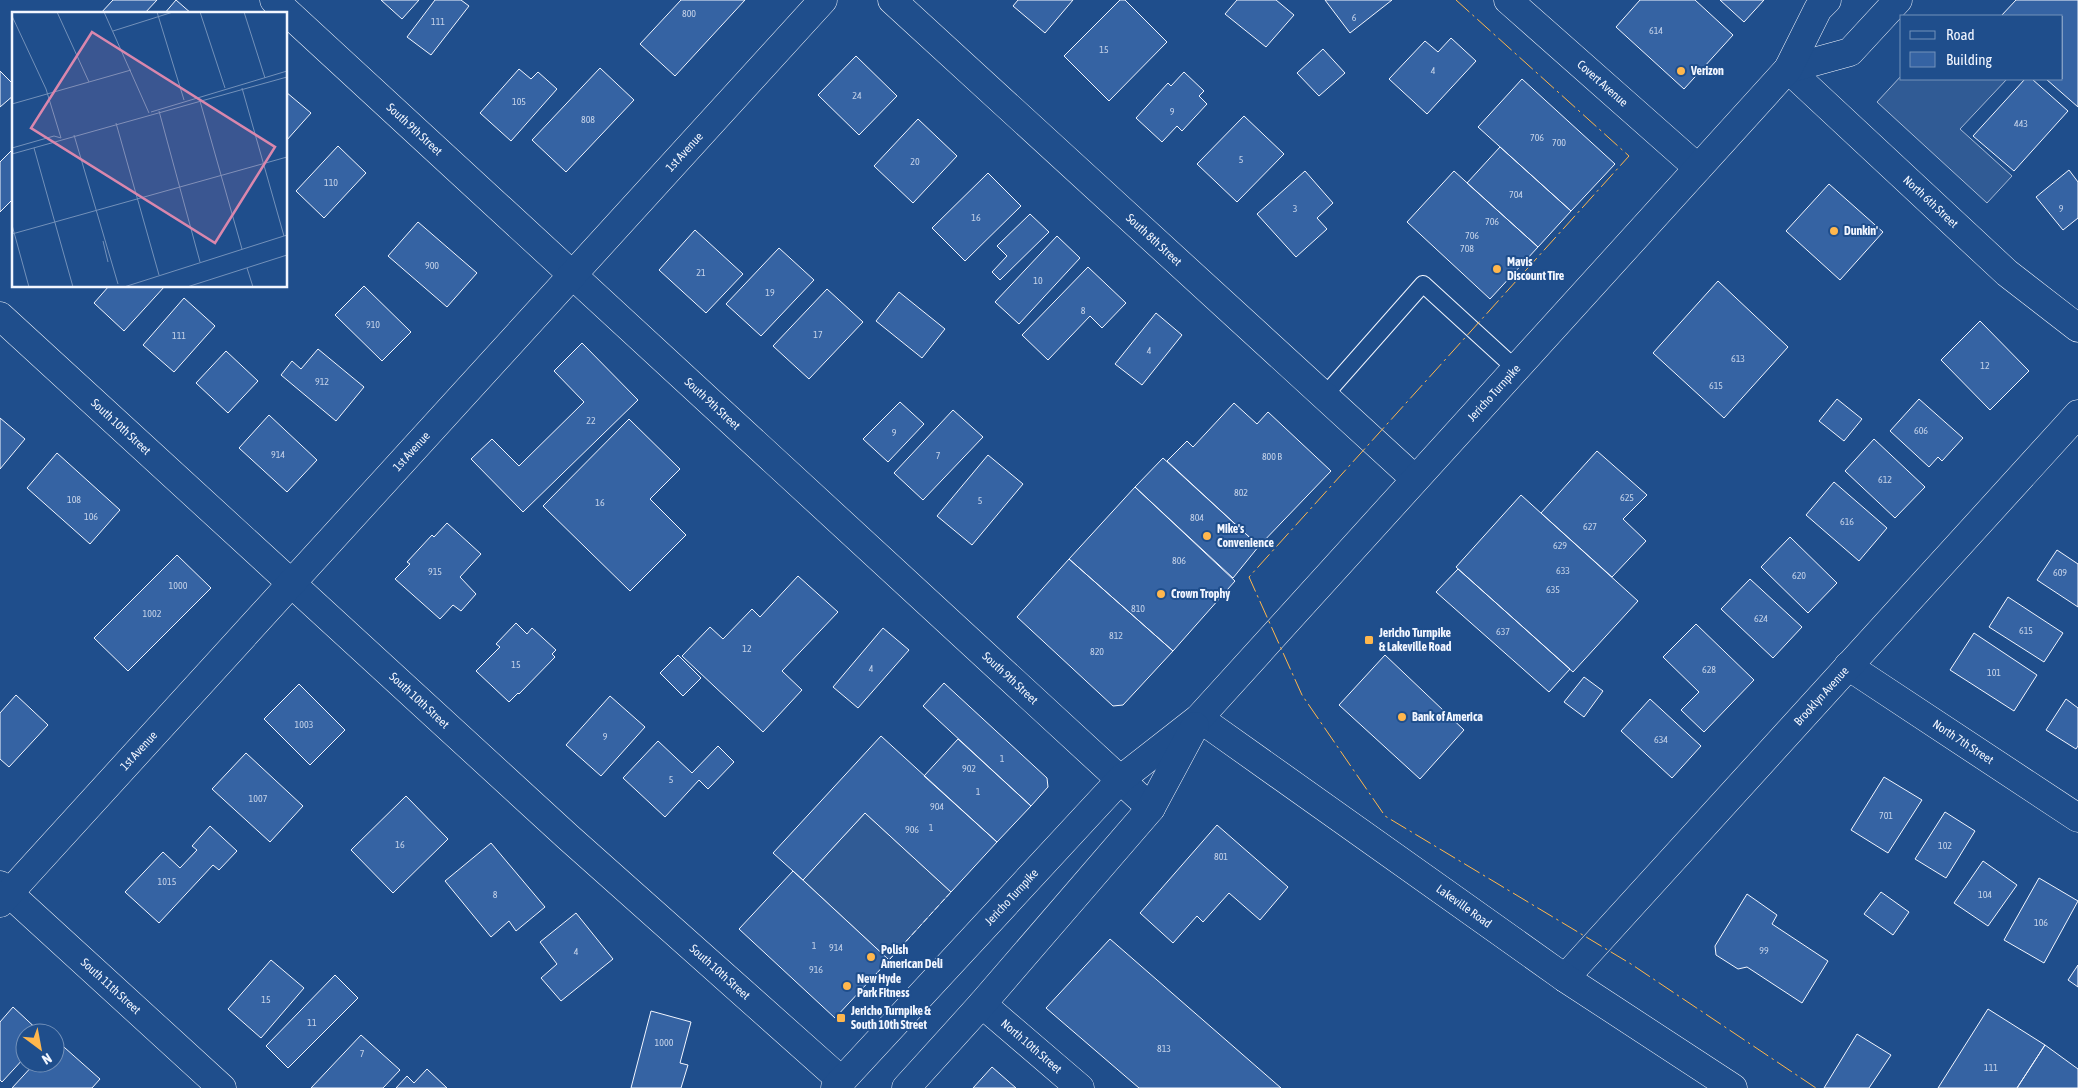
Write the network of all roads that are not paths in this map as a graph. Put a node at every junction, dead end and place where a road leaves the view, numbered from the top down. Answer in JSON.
{"nodes":[{"id":1,"x":274,"y":0,"type":"edge"},
{"id":2,"x":823,"y":0,"type":"edge"},
{"id":3,"x":892,"y":0,"type":"edge"},
{"id":4,"x":1508,"y":0,"type":"edge"},
{"id":5,"x":1827,"y":0,"type":"edge"},
{"id":6,"x":1898,"y":0,"type":"edge"},
{"id":7,"x":287,"y":12,"type":"edge"},
{"id":8,"x":288,"y":13,"type":"edge"},
{"id":9,"x":1788,"y":69,"type":"junction"},
{"id":10,"x":1698,"y":168,"type":"junction"},
{"id":11,"x":572,"y":275,"type":"junction"},
{"id":12,"x":0,"y":316,"type":"edge"},
{"id":13,"x":2078,"y":328,"type":"edge"},
{"id":14,"x":1516,"y":369,"type":"junction"},
{"id":15,"x":1324,"y":396,"type":"junction"},
{"id":16,"x":2078,"y":414,"type":"edge"},
{"id":17,"x":1415,"y":479,"type":"junction"},
{"id":18,"x":291,"y":584,"type":"junction"},
{"id":19,"x":1848,"y":666,"type":"junction"},
{"id":20,"x":1199,"y":718,"type":"junction"},
{"id":21,"x":1121,"y":779,"type":"junction"},
{"id":22,"x":1152,"y":808,"type":"junction"},
{"id":23,"x":2078,"y":818,"type":"edge"},
{"id":24,"x":3,"y":894,"type":"edge"},
{"id":25,"x":1565,"y":978,"type":"junction"},
{"id":26,"x":982,"y":1004,"type":"junction"},
{"id":27,"x":839,"y":1084,"type":"edge"},
{"id":28,"x":222,"y":1088,"type":"edge"},
{"id":29,"x":906,"y":1088,"type":"edge"},
{"id":30,"x":1080,"y":1088,"type":"edge"},
{"id":31,"x":1733,"y":1088,"type":"edge"}],
"edges":[{"from":1,"to":7,"type":"street","name":"South 9th Street"},
{"from":2,"to":11,"type":"street","name":"1st Avenue"},
{"from":3,"to":15,"type":"street","name":"South 8th Street"},
{"from":4,"to":10,"type":"street","name":"Covert Avenue"},
{"from":5,"to":9,"type":"street","name":"Jericho Turnpike"},
{"from":6,"to":9,"type":"street"},
{"from":8,"to":11,"type":"street","name":"South 9th Street"},
{"from":9,"to":10,"type":"street","name":"Jericho Turnpike"},
{"from":9,"to":13,"type":"street","name":"North 6th Street"},
{"from":10,"to":14,"type":"street","name":"Jericho Turnpike"},
{"from":11,"to":18,"type":"street","name":"1st Avenue"},
{"from":11,"to":21,"type":"street","name":"South 9th Street"},
{"from":12,"to":18,"type":"street","name":"South 10th Street"},
{"from":14,"to":15,"type":"lane"},
{"from":14,"to":17,"type":"street","name":"Jericho Turnpike"},
{"from":15,"to":17,"type":"street","name":"South 8th Street"},
{"from":16,"to":19,"type":"street","name":"Brooklyn Avenue"},
{"from":17,"to":20,"type":"street","name":"Jericho Turnpike"},
{"from":18,"to":24,"type":"street","name":"1st Avenue"},
{"from":18,"to":27,"type":"street","name":"South 10th Street"},
{"from":19,"to":23,"type":"street","name":"North 7th Street"},
{"from":19,"to":25,"type":"street","name":"Brooklyn Avenue"},
{"from":20,"to":21,"type":"street","name":"Jericho Turnpike"},
{"from":20,"to":22,"type":"street","name":"Jericho Turnpike"},
{"from":20,"to":25,"type":"street","name":"Lakeville Road"},
{"from":21,"to":22,"type":"street","name":"South 9th Street"},
{"from":21,"to":27,"type":"street","name":"Jericho Turnpike"},
{"from":22,"to":26,"type":"street","name":"Jericho Turnpike"},
{"from":24,"to":28,"type":"street","name":"South 11th Street"},
{"from":25,"to":31,"type":"street","name":"Lakeville Road"},
{"from":26,"to":29,"type":"street","name":"Jericho Turnpike"},
{"from":26,"to":30,"type":"street","name":"North 10th Street"}]}
